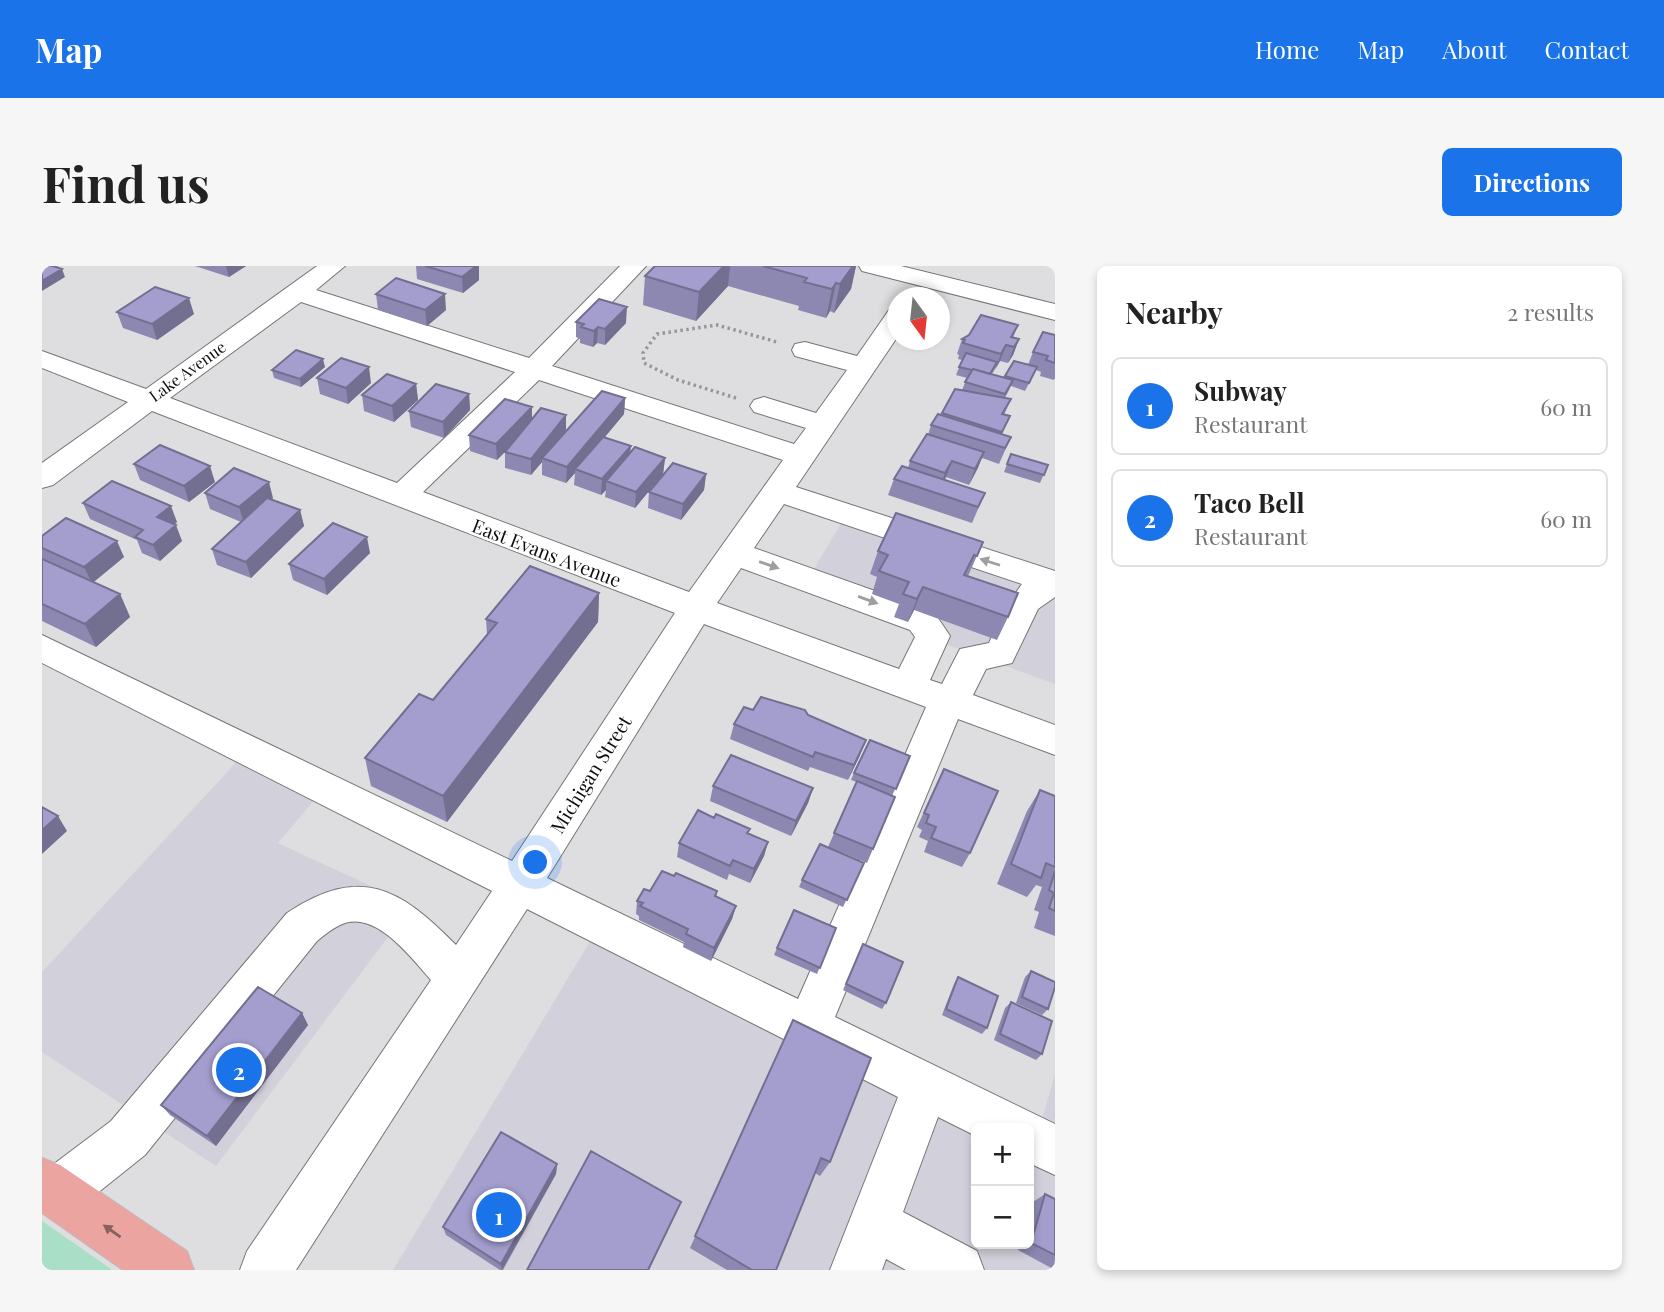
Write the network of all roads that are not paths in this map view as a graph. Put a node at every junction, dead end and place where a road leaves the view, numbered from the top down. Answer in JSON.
{"nodes":[{"id":1,"x":333,"y":266,"type":"edge"},
{"id":2,"x":634,"y":266,"type":"edge"},
{"id":3,"x":871,"y":266,"type":"edge"},
{"id":4,"x":922,"y":281,"type":"edge"},
{"id":5,"x":297,"y":292,"type":"junction"},
{"id":6,"x":1055,"y":312,"type":"edge"},
{"id":7,"x":887,"y":332,"type":"edge"},
{"id":8,"x":805,"y":350,"type":"road end"},
{"id":9,"x":42,"y":359,"type":"edge"},
{"id":10,"x":863,"y":366,"type":"junction"},
{"id":11,"x":533,"y":370,"type":"junction"},
{"id":12,"x":146,"y":401,"type":"junction"},
{"id":13,"x":764,"y":406,"type":"road end"},
{"id":14,"x":823,"y":424,"type":"junction"},
{"id":15,"x":801,"y":456,"type":"junction"},
{"id":16,"x":42,"y":478,"type":"edge"},
{"id":17,"x":777,"y":491,"type":"junction"},
{"id":18,"x":400,"y":497,"type":"junction"},
{"id":19,"x":733,"y":553,"type":"junction"},
{"id":20,"x":1055,"y":584,"type":"edge"},
{"id":21,"x":695,"y":608,"type":"junction"},
{"id":22,"x":42,"y":648,"type":"edge"},
{"id":23,"x":909,"y":685,"type":"junction"},
{"id":24,"x":950,"y":701,"type":"junction"},
{"id":25,"x":1054,"y":735,"type":"edge"},
{"id":26,"x":519,"y":886,"type":"junction"},
{"id":27,"x":458,"y":978,"type":"junction"},
{"id":28,"x":808,"y":1028,"type":"junction"},
{"id":29,"x":926,"y":1087,"type":"junction"},
{"id":30,"x":1001,"y":1123,"type":"edge"},
{"id":31,"x":1034,"y":1140,"type":"edge"},
{"id":32,"x":1055,"y":1150,"type":"edge"},
{"id":33,"x":49,"y":1188,"type":"edge"},
{"id":34,"x":872,"y":1223,"type":"junction"},
{"id":35,"x":168,"y":1270,"type":"edge"},
{"id":36,"x":266,"y":1270,"type":"edge"},
{"id":37,"x":856,"y":1270,"type":"edge"},
{"id":38,"x":958,"y":1270,"type":"edge"}],
"edges":[{"from":1,"to":5,"type":"street","name":"Lake Avenue"},
{"from":2,"to":11,"type":"street"},
{"from":3,"to":4,"type":"street"},
{"from":4,"to":6,"type":"street"},
{"from":5,"to":11,"type":"street"},
{"from":5,"to":12,"type":"street","name":"Lake Avenue"},
{"from":7,"to":10,"type":"street","name":"Michigan Street"},
{"from":8,"to":10,"type":"street"},
{"from":9,"to":12,"type":"street","name":"East Evans Avenue"},
{"from":10,"to":14,"type":"street","name":"Michigan Street"},
{"from":11,"to":15,"type":"street"},
{"from":11,"to":18,"type":"street"},
{"from":12,"to":16,"type":"street","name":"Lake Avenue"},
{"from":12,"to":18,"type":"street","name":"East Evans Avenue"},
{"from":13,"to":14,"type":"street"},
{"from":14,"to":15,"type":"street","name":"Michigan Street"},
{"from":15,"to":17,"type":"street","name":"Michigan Street"},
{"from":17,"to":19,"type":"street","name":"Michigan Street"},
{"from":20,"to":17,"type":"street","one_way":true},
{"from":18,"to":21,"type":"street","name":"East Evans Avenue"},
{"from":19,"to":21,"type":"street","name":"Michigan Street"},
{"from":19,"to":23,"type":"street","one_way":true},
{"from":20,"to":24,"type":"street"},
{"from":21,"to":23,"type":"street","name":"East Evans Avenue"},
{"from":21,"to":26,"type":"street","name":"Michigan Street"},
{"from":22,"to":26,"type":"street"},
{"from":23,"to":24,"type":"street","name":"East Evans Avenue"},
{"from":24,"to":25,"type":"street","name":"East Evans Avenue"},
{"from":24,"to":28,"type":"street"},
{"from":26,"to":27,"type":"street","name":"Michigan Street"},
{"from":26,"to":28,"type":"street"},
{"from":27,"to":33,"type":"street"},
{"from":27,"to":36,"type":"street","name":"Michigan Street"},
{"from":28,"to":29,"type":"street"},
{"from":29,"to":30,"type":"street"},
{"from":29,"to":34,"type":"street"},
{"from":31,"to":32,"type":"street"},
{"from":35,"to":33,"type":"main road","one_way":true},
{"from":34,"to":37,"type":"street"},
{"from":34,"to":38,"type":"street"}]}
